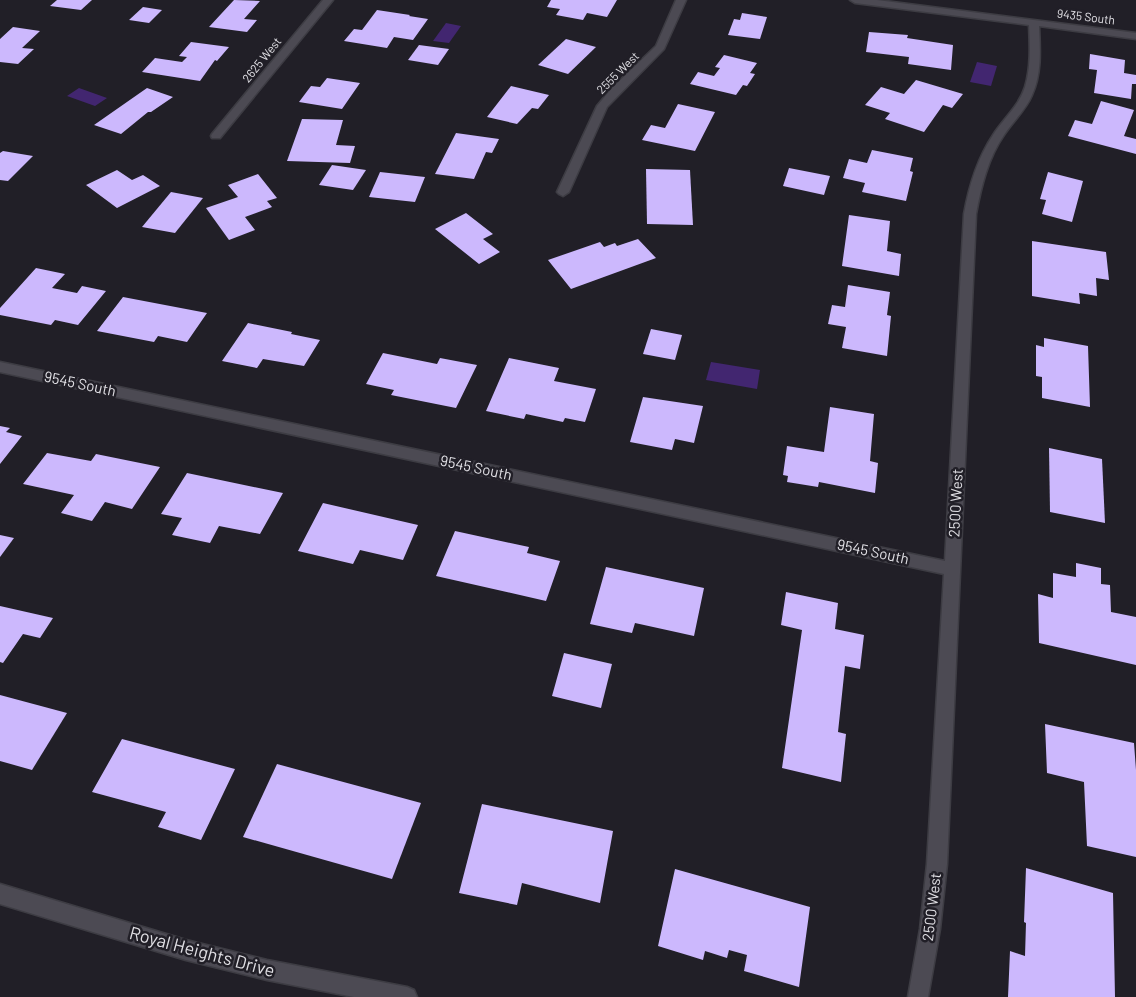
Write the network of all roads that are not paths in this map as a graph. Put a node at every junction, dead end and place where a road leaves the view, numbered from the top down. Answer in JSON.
{"nodes":[{"id":1,"x":328,"y":0,"type":"edge"},
{"id":2,"x":681,"y":0,"type":"edge"},
{"id":3,"x":855,"y":0,"type":"edge"},
{"id":4,"x":1034,"y":23,"type":"junction"},
{"id":5,"x":1136,"y":36,"type":"edge"},
{"id":6,"x":216,"y":136,"type":"dead end"},
{"id":7,"x":563,"y":192,"type":"dead end"},
{"id":8,"x":0,"y":367,"type":"edge"},
{"id":9,"x":953,"y":569,"type":"junction"},
{"id":10,"x":0,"y":894,"type":"edge"},
{"id":11,"x":407,"y":997,"type":"edge"},
{"id":12,"x":918,"y":997,"type":"edge"}],
"edges":[{"from":1,"to":6,"type":"street","name":"2625 West"},
{"from":2,"to":7,"type":"street","name":"2555 West"},
{"from":3,"to":4,"type":"street","name":"9435 South"},
{"from":4,"to":5,"type":"street","name":"9435 South"},
{"from":4,"to":9,"type":"street","name":"2500 West"},
{"from":8,"to":9,"type":"street","name":"9545 South"},
{"from":9,"to":12,"type":"street","name":"2500 West"},
{"from":10,"to":11,"type":"street","name":"Royal Heights Drive"}]}
